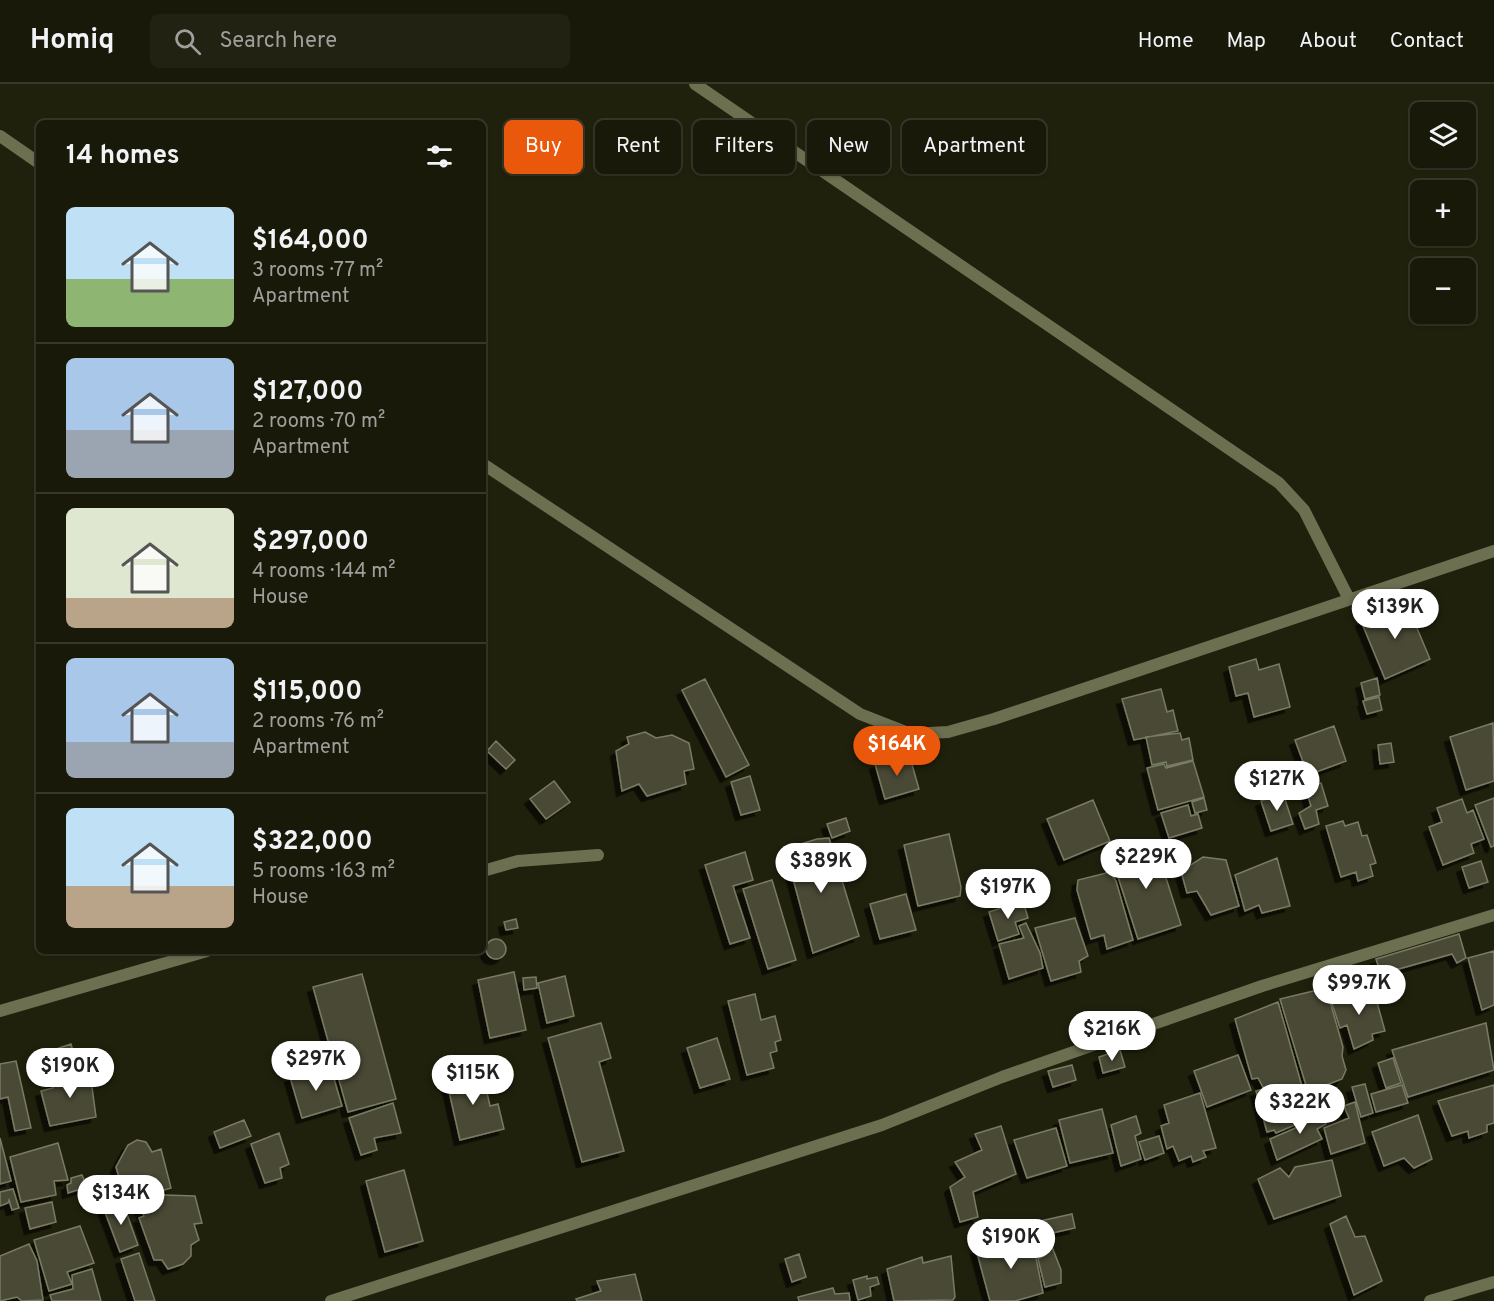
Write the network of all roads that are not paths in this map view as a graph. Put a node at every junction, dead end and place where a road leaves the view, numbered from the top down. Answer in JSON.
{"nodes":[{"id":1,"x":695,"y":84,"type":"edge"},
{"id":2,"x":0,"y":136,"type":"edge"},
{"id":3,"x":36,"y":161,"type":"edge"},
{"id":4,"x":486,"y":466,"type":"edge"},
{"id":5,"x":1494,"y":551,"type":"edge"},
{"id":6,"x":1349,"y":599,"type":"junction"},
{"id":7,"x":598,"y":855,"type":"dead end"},
{"id":8,"x":486,"y":871,"type":"edge"},
{"id":9,"x":1494,"y":915,"type":"edge"},
{"id":10,"x":197,"y":954,"type":"edge"},
{"id":11,"x":0,"y":1011,"type":"edge"},
{"id":12,"x":1494,"y":1282,"type":"edge"},
{"id":13,"x":332,"y":1301,"type":"edge"},
{"id":14,"x":1430,"y":1301,"type":"edge"}],
"edges":[{"from":1,"to":6,"type":"street"},
{"from":2,"to":3,"type":"street"},
{"from":4,"to":6,"type":"street"},
{"from":5,"to":6,"type":"street"},
{"from":7,"to":8,"type":"street"},
{"from":9,"to":13,"type":"street"},
{"from":10,"to":11,"type":"street"},
{"from":12,"to":14,"type":"street"}]}
